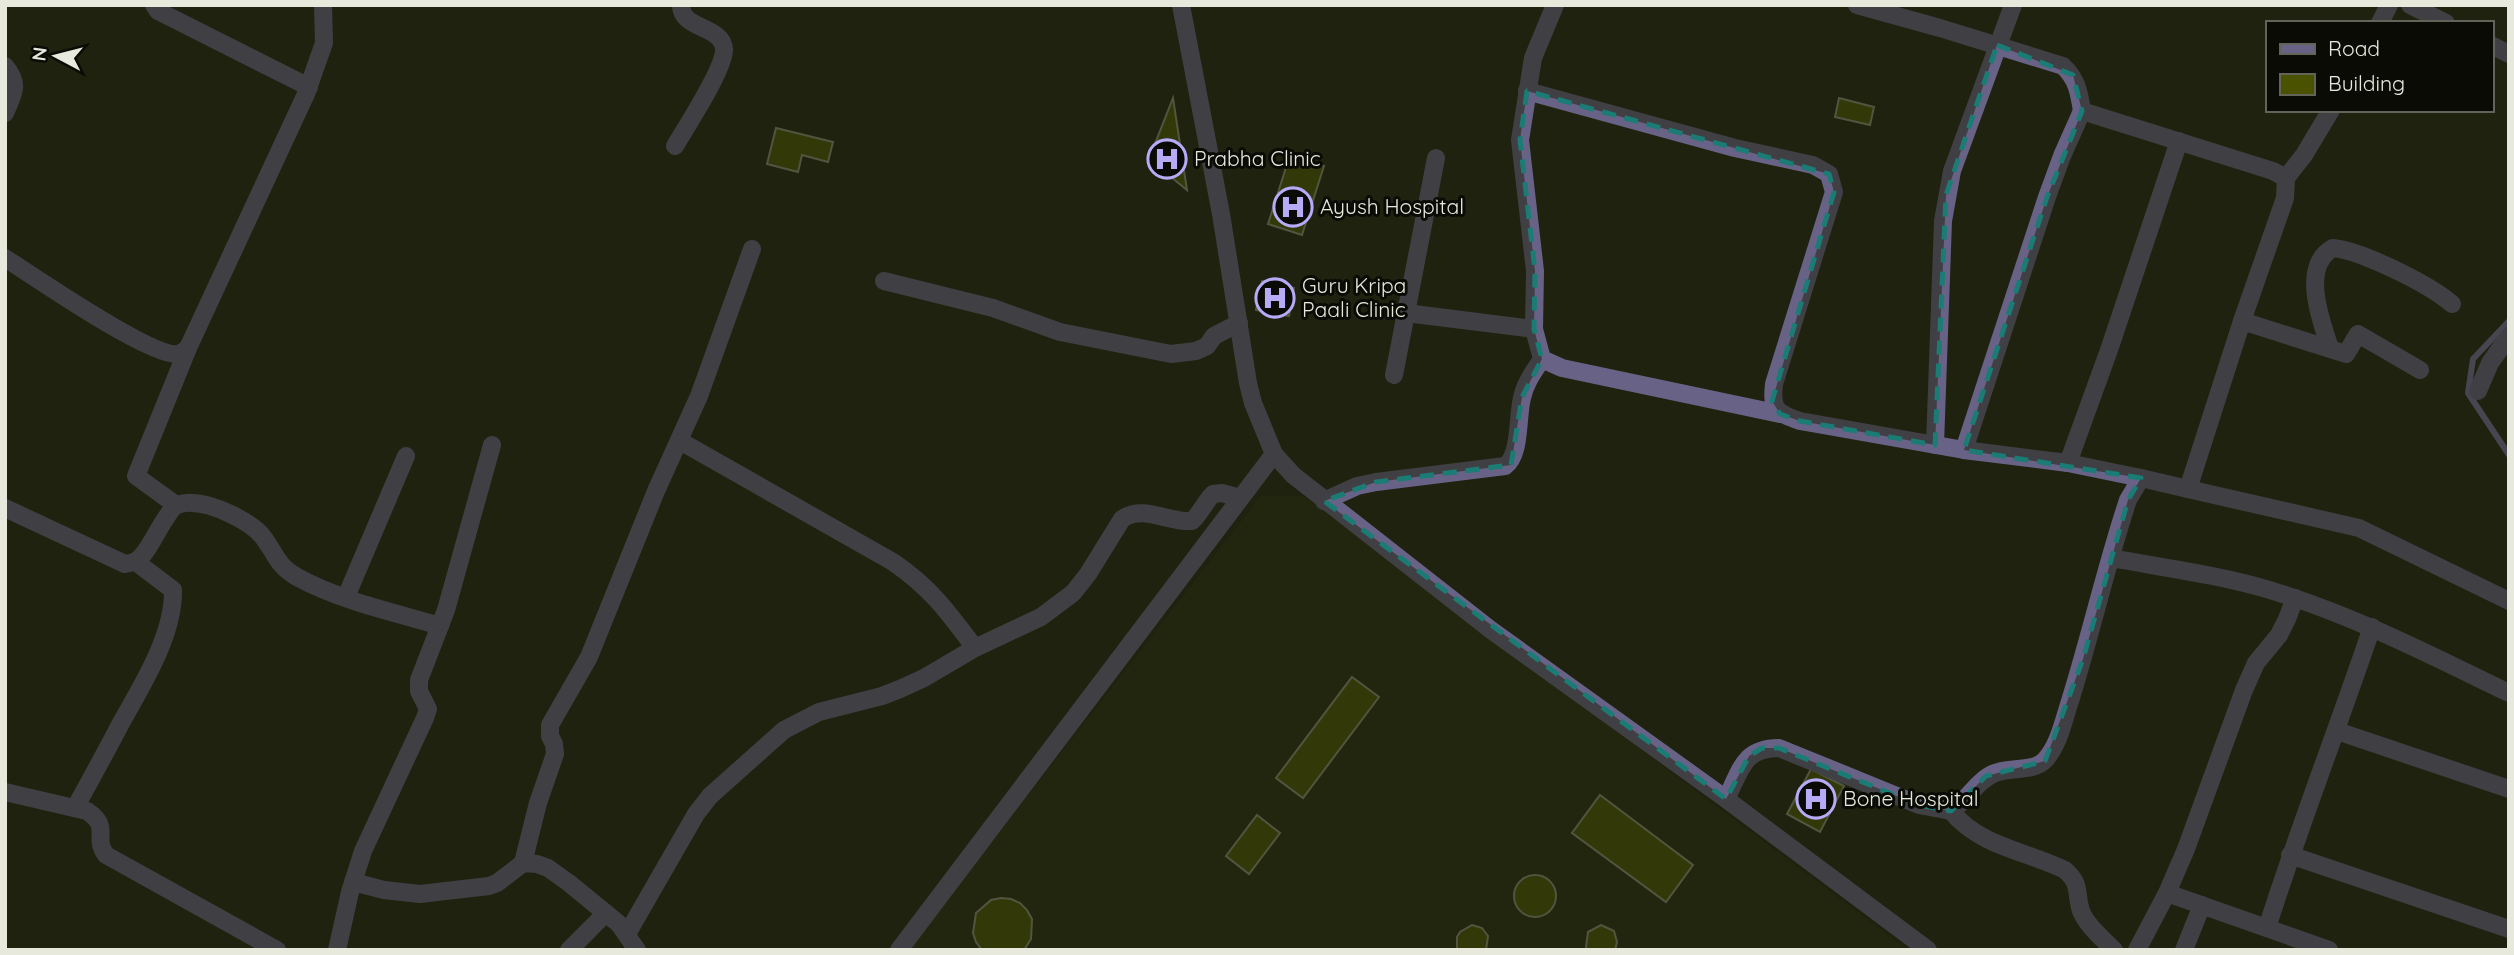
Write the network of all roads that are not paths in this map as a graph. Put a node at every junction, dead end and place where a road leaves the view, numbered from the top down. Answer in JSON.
{"nodes":[{"id":1,"x":154,"y":5,"type":"edge"},
{"id":2,"x":323,"y":5,"type":"edge"},
{"id":3,"x":681,"y":5,"type":"edge"},
{"id":4,"x":1181,"y":5,"type":"edge"},
{"id":5,"x":1555,"y":5,"type":"edge"},
{"id":6,"x":1857,"y":5,"type":"edge"},
{"id":7,"x":2012,"y":5,"type":"edge"},
{"id":8,"x":2389,"y":5,"type":"edge"},
{"id":9,"x":2410,"y":5,"type":"edge"},
{"id":10,"x":2381,"y":21,"type":"edge"},
{"id":11,"x":2442,"y":21,"type":"edge"},
{"id":12,"x":1997,"y":45,"type":"junction"},
{"id":13,"x":2493,"y":46,"type":"edge"},
{"id":14,"x":2509,"y":54,"type":"edge"},
{"id":15,"x":5,"y":66,"type":"edge"},
{"id":16,"x":309,"y":87,"type":"junction"},
{"id":17,"x":1527,"y":91,"type":"junction"},
{"id":18,"x":2082,"y":111,"type":"junction"},
{"id":19,"x":2330,"y":112,"type":"edge"},
{"id":20,"x":5,"y":113,"type":"edge"},
{"id":21,"x":2179,"y":141,"type":"junction"},
{"id":22,"x":675,"y":146,"type":"dead end"},
{"id":23,"x":1436,"y":158,"type":"dead end"},
{"id":24,"x":2287,"y":178,"type":"junction"},
{"id":25,"x":752,"y":249,"type":"dead end"},
{"id":26,"x":5,"y":258,"type":"edge"},
{"id":27,"x":884,"y":281,"type":"dead end"},
{"id":28,"x":2452,"y":304,"type":"dead end"},
{"id":29,"x":1406,"y":313,"type":"junction"},
{"id":30,"x":2242,"y":321,"type":"junction"},
{"id":31,"x":1239,"y":323,"type":"junction"},
{"id":32,"x":1534,"y":328,"type":"junction"},
{"id":33,"x":2509,"y":336,"type":"edge"},
{"id":34,"x":188,"y":348,"type":"junction"},
{"id":35,"x":2330,"y":348,"type":"junction"},
{"id":36,"x":1542,"y":359,"type":"junction"},
{"id":37,"x":2420,"y":370,"type":"dead end"},
{"id":38,"x":1394,"y":375,"type":"dead end"},
{"id":39,"x":2478,"y":391,"type":"dead end"},
{"id":40,"x":1780,"y":414,"type":"junction"},
{"id":41,"x":680,"y":441,"type":"junction"},
{"id":42,"x":492,"y":445,"type":"dead end"},
{"id":43,"x":1935,"y":445,"type":"junction"},
{"id":44,"x":1964,"y":450,"type":"junction"},
{"id":45,"x":1274,"y":454,"type":"junction"},
{"id":46,"x":406,"y":456,"type":"dead end"},
{"id":47,"x":2068,"y":463,"type":"junction"},
{"id":48,"x":2141,"y":478,"type":"junction"},
{"id":49,"x":2188,"y":489,"type":"junction"},
{"id":50,"x":1240,"y":498,"type":"junction"},
{"id":51,"x":1324,"y":501,"type":"junction"},
{"id":52,"x":176,"y":505,"type":"junction"},
{"id":53,"x":5,"y":508,"type":"edge"},
{"id":54,"x":2111,"y":558,"type":"junction"},
{"id":55,"x":136,"y":562,"type":"junction"},
{"id":56,"x":346,"y":597,"type":"junction"},
{"id":57,"x":2295,"y":598,"type":"junction"},
{"id":58,"x":2509,"y":601,"type":"edge"},
{"id":59,"x":440,"y":626,"type":"junction"},
{"id":60,"x":2372,"y":627,"type":"junction"},
{"id":61,"x":975,"y":648,"type":"junction"},
{"id":62,"x":2509,"y":693,"type":"edge"},
{"id":63,"x":2337,"y":731,"type":"junction"},
{"id":64,"x":2509,"y":789,"type":"edge"},
{"id":65,"x":5,"y":792,"type":"edge"},
{"id":66,"x":1726,"y":799,"type":"junction"},
{"id":67,"x":75,"y":808,"type":"junction"},
{"id":68,"x":1951,"y":811,"type":"junction"},
{"id":69,"x":2290,"y":855,"type":"junction"},
{"id":70,"x":523,"y":863,"type":"junction"},
{"id":71,"x":353,"y":882,"type":"junction"},
{"id":72,"x":2167,"y":893,"type":"junction"},
{"id":73,"x":2202,"y":905,"type":"junction"},
{"id":74,"x":606,"y":913,"type":"junction"},
{"id":75,"x":2267,"y":928,"type":"junction"},
{"id":76,"x":2509,"y":929,"type":"edge"},
{"id":77,"x":627,"y":934,"type":"junction"},
{"id":78,"x":277,"y":950,"type":"edge"},
{"id":79,"x":337,"y":950,"type":"edge"},
{"id":80,"x":569,"y":950,"type":"edge"},
{"id":81,"x":637,"y":950,"type":"edge"},
{"id":82,"x":899,"y":950,"type":"edge"},
{"id":83,"x":1928,"y":950,"type":"edge"},
{"id":84,"x":2114,"y":950,"type":"edge"},
{"id":85,"x":2137,"y":950,"type":"edge"},
{"id":86,"x":2183,"y":950,"type":"edge"},
{"id":87,"x":2329,"y":950,"type":"edge"}],
"edges":[{"from":1,"to":16,"type":"street"},
{"from":2,"to":16,"type":"street"},
{"from":3,"to":22,"type":"street"},
{"from":4,"to":31,"type":"street"},
{"from":5,"to":17,"type":"street"},
{"from":6,"to":12,"type":"street"},
{"from":7,"to":12,"type":"street"},
{"from":8,"to":10,"type":"street"},
{"from":9,"to":11,"type":"street"},
{"from":12,"to":18,"type":"street"},
{"from":12,"to":43,"type":"street"},
{"from":13,"to":14,"type":"street"},
{"from":15,"to":20,"type":"street"},
{"from":16,"to":34,"type":"street"},
{"from":17,"to":32,"type":"street"},
{"from":17,"to":40,"type":"street"},
{"from":18,"to":21,"type":"street"},
{"from":18,"to":44,"type":"street"},
{"from":19,"to":24,"type":"street"},
{"from":21,"to":24,"type":"street"},
{"from":21,"to":47,"type":"street"},
{"from":23,"to":29,"type":"street"},
{"from":24,"to":30,"type":"street"},
{"from":25,"to":41,"type":"street"},
{"from":26,"to":34,"type":"street"},
{"from":27,"to":31,"type":"street"},
{"from":28,"to":35,"type":"street"},
{"from":29,"to":32,"type":"street"},
{"from":29,"to":38,"type":"street"},
{"from":30,"to":35,"type":"street"},
{"from":30,"to":49,"type":"street"},
{"from":31,"to":45,"type":"street"},
{"from":32,"to":36,"type":"street"},
{"from":33,"to":39,"type":"street"},
{"from":34,"to":52,"type":"street"},
{"from":35,"to":37,"type":"street"},
{"from":36,"to":40,"type":"street"},
{"from":36,"to":51,"type":"street"},
{"from":40,"to":43,"type":"street"},
{"from":41,"to":61,"type":"street"},
{"from":41,"to":70,"type":"street"},
{"from":42,"to":59,"type":"street"},
{"from":43,"to":44,"type":"street"},
{"from":44,"to":47,"type":"street"},
{"from":45,"to":50,"type":"street"},
{"from":45,"to":51,"type":"street"},
{"from":46,"to":56,"type":"street"},
{"from":47,"to":48,"type":"street"},
{"from":48,"to":49,"type":"street"},
{"from":48,"to":54,"type":"street"},
{"from":49,"to":58,"type":"street"},
{"from":50,"to":61,"type":"street"},
{"from":50,"to":82,"type":"street"},
{"from":51,"to":66,"type":"street"},
{"from":52,"to":55,"type":"street"},
{"from":52,"to":56,"type":"street"},
{"from":53,"to":55,"type":"street"},
{"from":54,"to":57,"type":"street"},
{"from":54,"to":68,"type":"street"},
{"from":55,"to":67,"type":"street"},
{"from":56,"to":59,"type":"street"},
{"from":57,"to":60,"type":"street"},
{"from":57,"to":72,"type":"street"},
{"from":59,"to":71,"type":"street"},
{"from":60,"to":62,"type":"street"},
{"from":60,"to":63,"type":"street"},
{"from":61,"to":77,"type":"street"},
{"from":63,"to":64,"type":"street"},
{"from":63,"to":69,"type":"street"},
{"from":65,"to":67,"type":"street"},
{"from":66,"to":68,"type":"street"},
{"from":66,"to":83,"type":"street"},
{"from":67,"to":78,"type":"street"},
{"from":68,"to":84,"type":"street"},
{"from":69,"to":75,"type":"street"},
{"from":69,"to":76,"type":"street"},
{"from":70,"to":71,"type":"street"},
{"from":70,"to":74,"type":"street"},
{"from":71,"to":79,"type":"street"},
{"from":72,"to":73,"type":"street"},
{"from":72,"to":85,"type":"street"},
{"from":73,"to":75,"type":"street"},
{"from":73,"to":86,"type":"street"},
{"from":74,"to":77,"type":"street"},
{"from":74,"to":80,"type":"street"},
{"from":75,"to":87,"type":"street"},
{"from":77,"to":81,"type":"street"}]}
